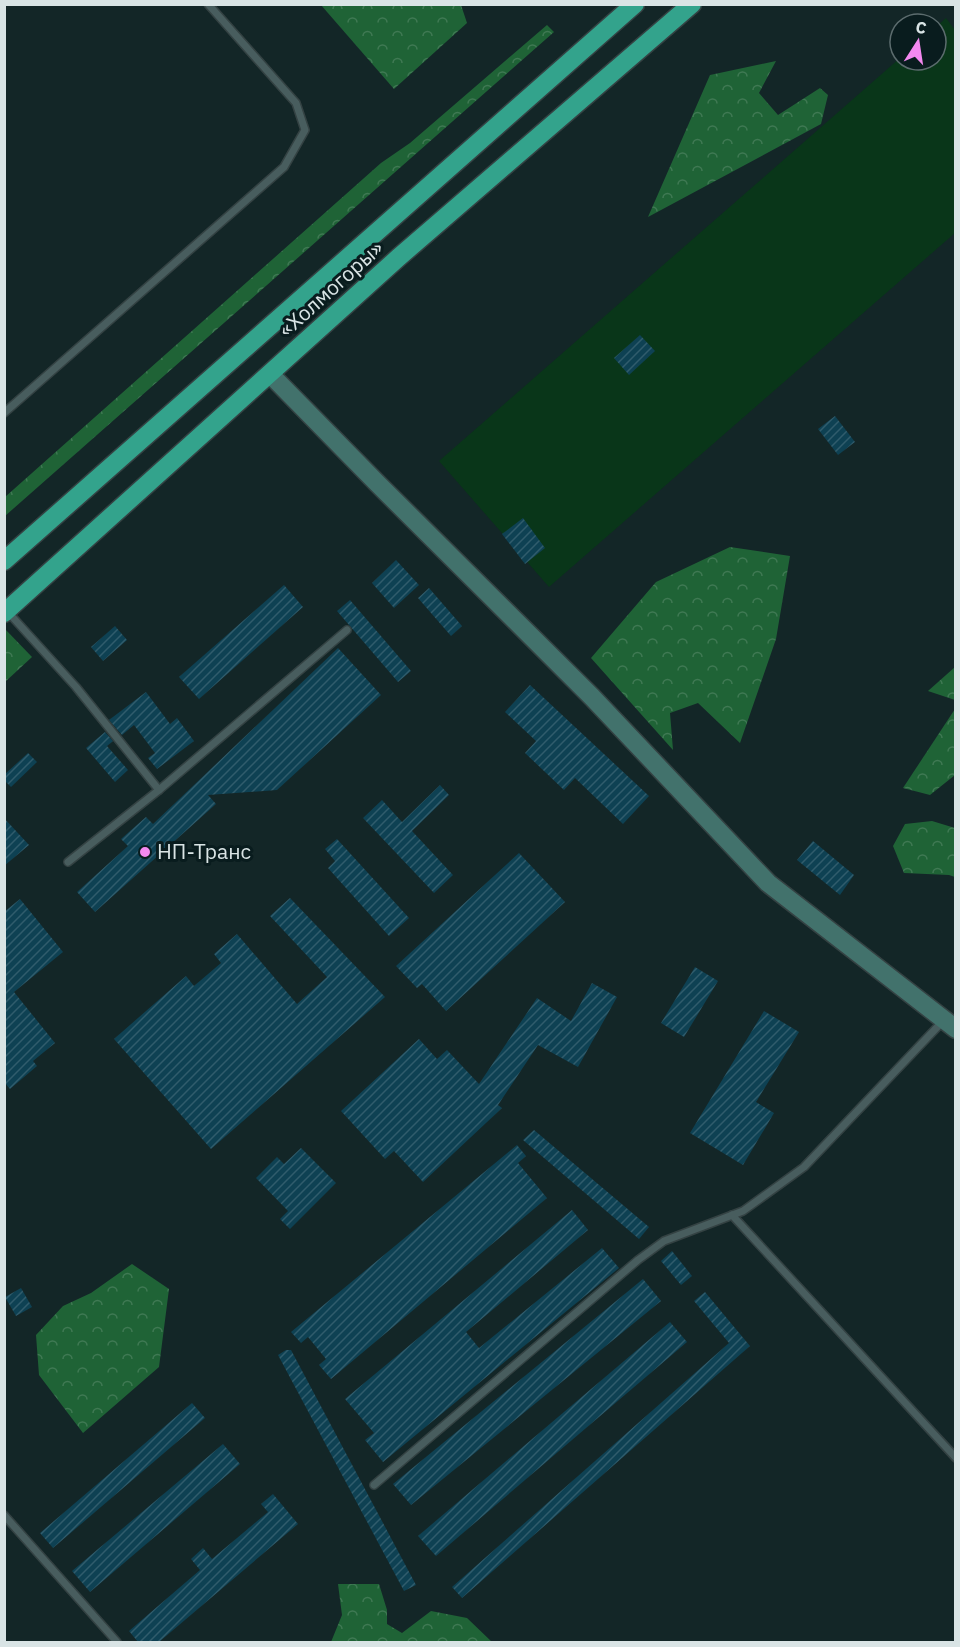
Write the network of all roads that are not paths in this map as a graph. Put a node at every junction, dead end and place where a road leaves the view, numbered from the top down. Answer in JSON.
{"nodes":[{"id":1,"x":208,"y":4,"type":"edge"},
{"id":2,"x":635,"y":4,"type":"edge"},
{"id":3,"x":692,"y":4,"type":"edge"},
{"id":4,"x":270,"y":374,"type":"junction"},
{"id":5,"x":4,"y":413,"type":"edge"},
{"id":6,"x":4,"y":561,"type":"edge"},
{"id":7,"x":6,"y":612,"type":"edge"},
{"id":8,"x":347,"y":630,"type":"dead end"},
{"id":9,"x":159,"y":790,"type":"junction"},
{"id":10,"x":68,"y":862,"type":"dead end"},
{"id":11,"x":950,"y":1025,"type":"edge"},
{"id":12,"x":732,"y":1215,"type":"junction"},
{"id":13,"x":956,"y":1458,"type":"edge"},
{"id":14,"x":374,"y":1485,"type":"dead end"},
{"id":15,"x":4,"y":1515,"type":"edge"},
{"id":16,"x":117,"y":1642,"type":"edge"}],
"edges":[{"from":1,"to":5,"type":"lane"},
{"from":2,"to":6,"type":"highway","name":"«Холмогоры»"},
{"from":3,"to":4,"type":"highway","name":"«Холмогоры»"},
{"from":4,"to":7,"type":"highway","name":"«Холмогоры»"},
{"from":4,"to":11,"type":"street"},
{"from":7,"to":9,"type":"lane"},
{"from":8,"to":9,"type":"lane"},
{"from":9,"to":10,"type":"lane"},
{"from":11,"to":12,"type":"lane"},
{"from":12,"to":13,"type":"lane"},
{"from":12,"to":14,"type":"lane"},
{"from":15,"to":16,"type":"lane"}]}
